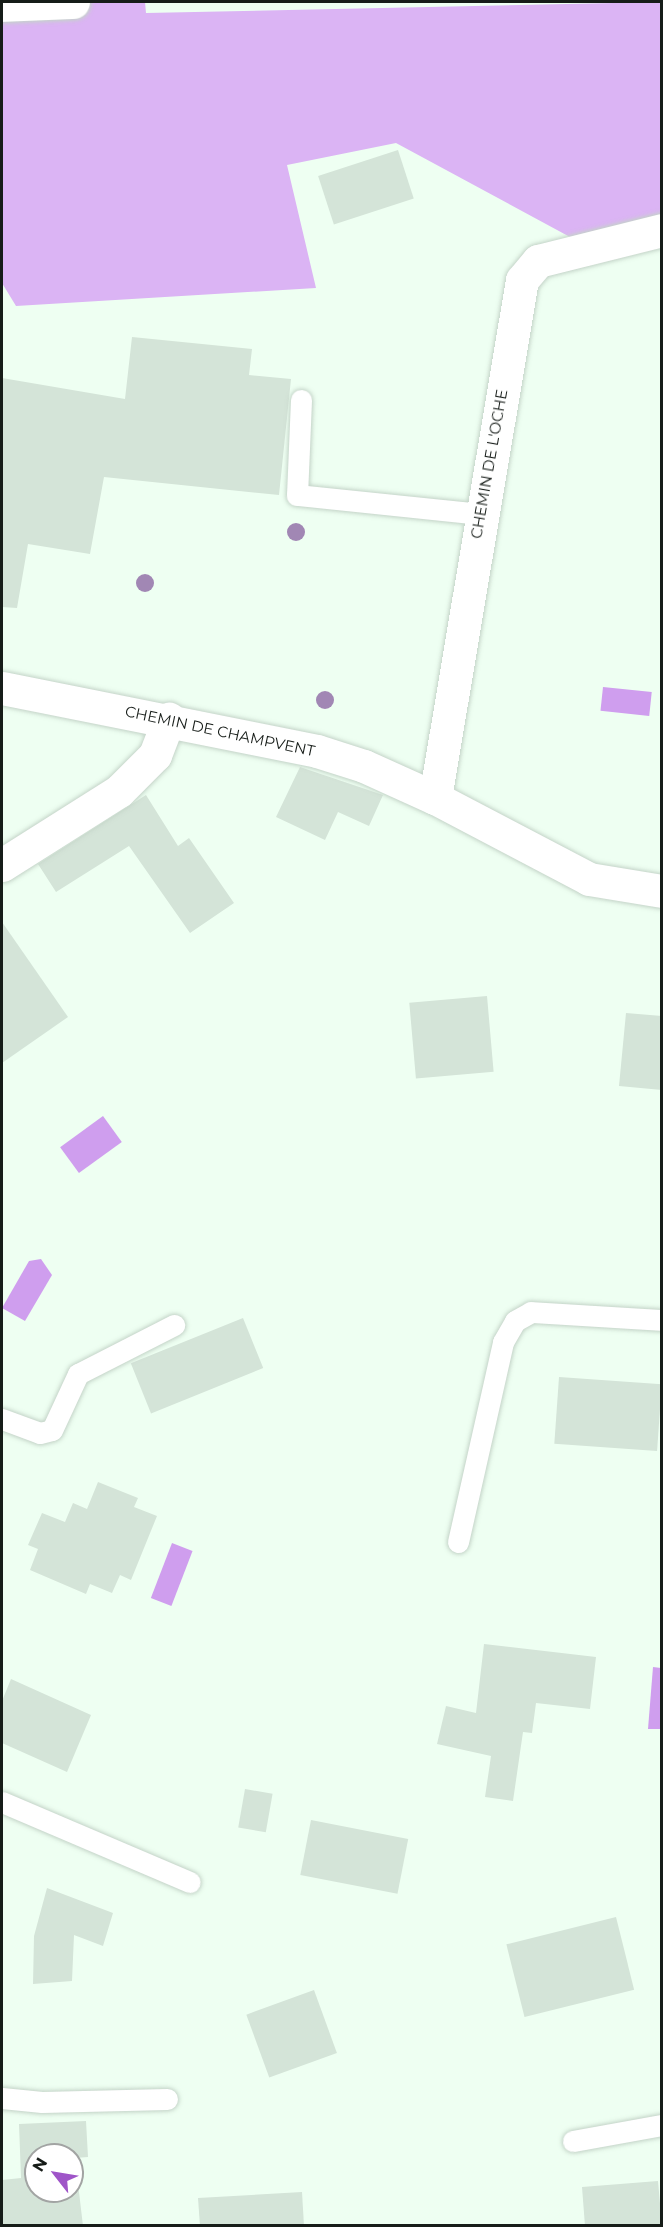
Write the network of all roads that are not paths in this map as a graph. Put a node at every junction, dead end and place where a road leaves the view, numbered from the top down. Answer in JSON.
{"nodes":[{"id":1,"x":73,"y":2,"type":"edge"},
{"id":2,"x":2,"y":5,"type":"edge"},
{"id":3,"x":662,"y":230,"type":"edge"},
{"id":4,"x":301,"y":400,"type":"dead end"},
{"id":5,"x":480,"y":514,"type":"junction"},
{"id":6,"x":2,"y":688,"type":"edge"},
{"id":7,"x":170,"y":719,"type":"junction"},
{"id":8,"x":435,"y":798,"type":"junction"},
{"id":9,"x":2,"y":865,"type":"edge"},
{"id":10,"x":662,"y":891,"type":"edge"},
{"id":11,"x":662,"y":1320,"type":"edge"},
{"id":12,"x":174,"y":1325,"type":"dead end"},
{"id":13,"x":2,"y":1419,"type":"edge"},
{"id":14,"x":458,"y":1542,"type":"dead end"},
{"id":15,"x":2,"y":1802,"type":"edge"},
{"id":16,"x":190,"y":1882,"type":"dead end"},
{"id":17,"x":2,"y":2097,"type":"edge"},
{"id":18,"x":167,"y":2099,"type":"dead end"},
{"id":19,"x":662,"y":2125,"type":"edge"},
{"id":20,"x":573,"y":2141,"type":"dead end"}],
"edges":[{"from":1,"to":2,"type":"street"},
{"from":3,"to":5,"type":"street","name":"CHEMIN DE L'OCHE"},
{"from":4,"to":5,"type":"lane"},
{"from":5,"to":8,"type":"street","name":"CHEMIN DE L'OCHE"},
{"from":6,"to":7,"type":"street","name":"CHEMIN DE CHAMPVENT"},
{"from":7,"to":8,"type":"street","name":"CHEMIN DE CHAMPVENT"},
{"from":7,"to":9,"type":"street"},
{"from":8,"to":10,"type":"street","name":"CHEMIN DE CHAMPVENT"},
{"from":11,"to":14,"type":"lane"},
{"from":12,"to":13,"type":"lane"},
{"from":15,"to":16,"type":"lane"},
{"from":17,"to":18,"type":"lane"},
{"from":19,"to":20,"type":"lane"}]}
